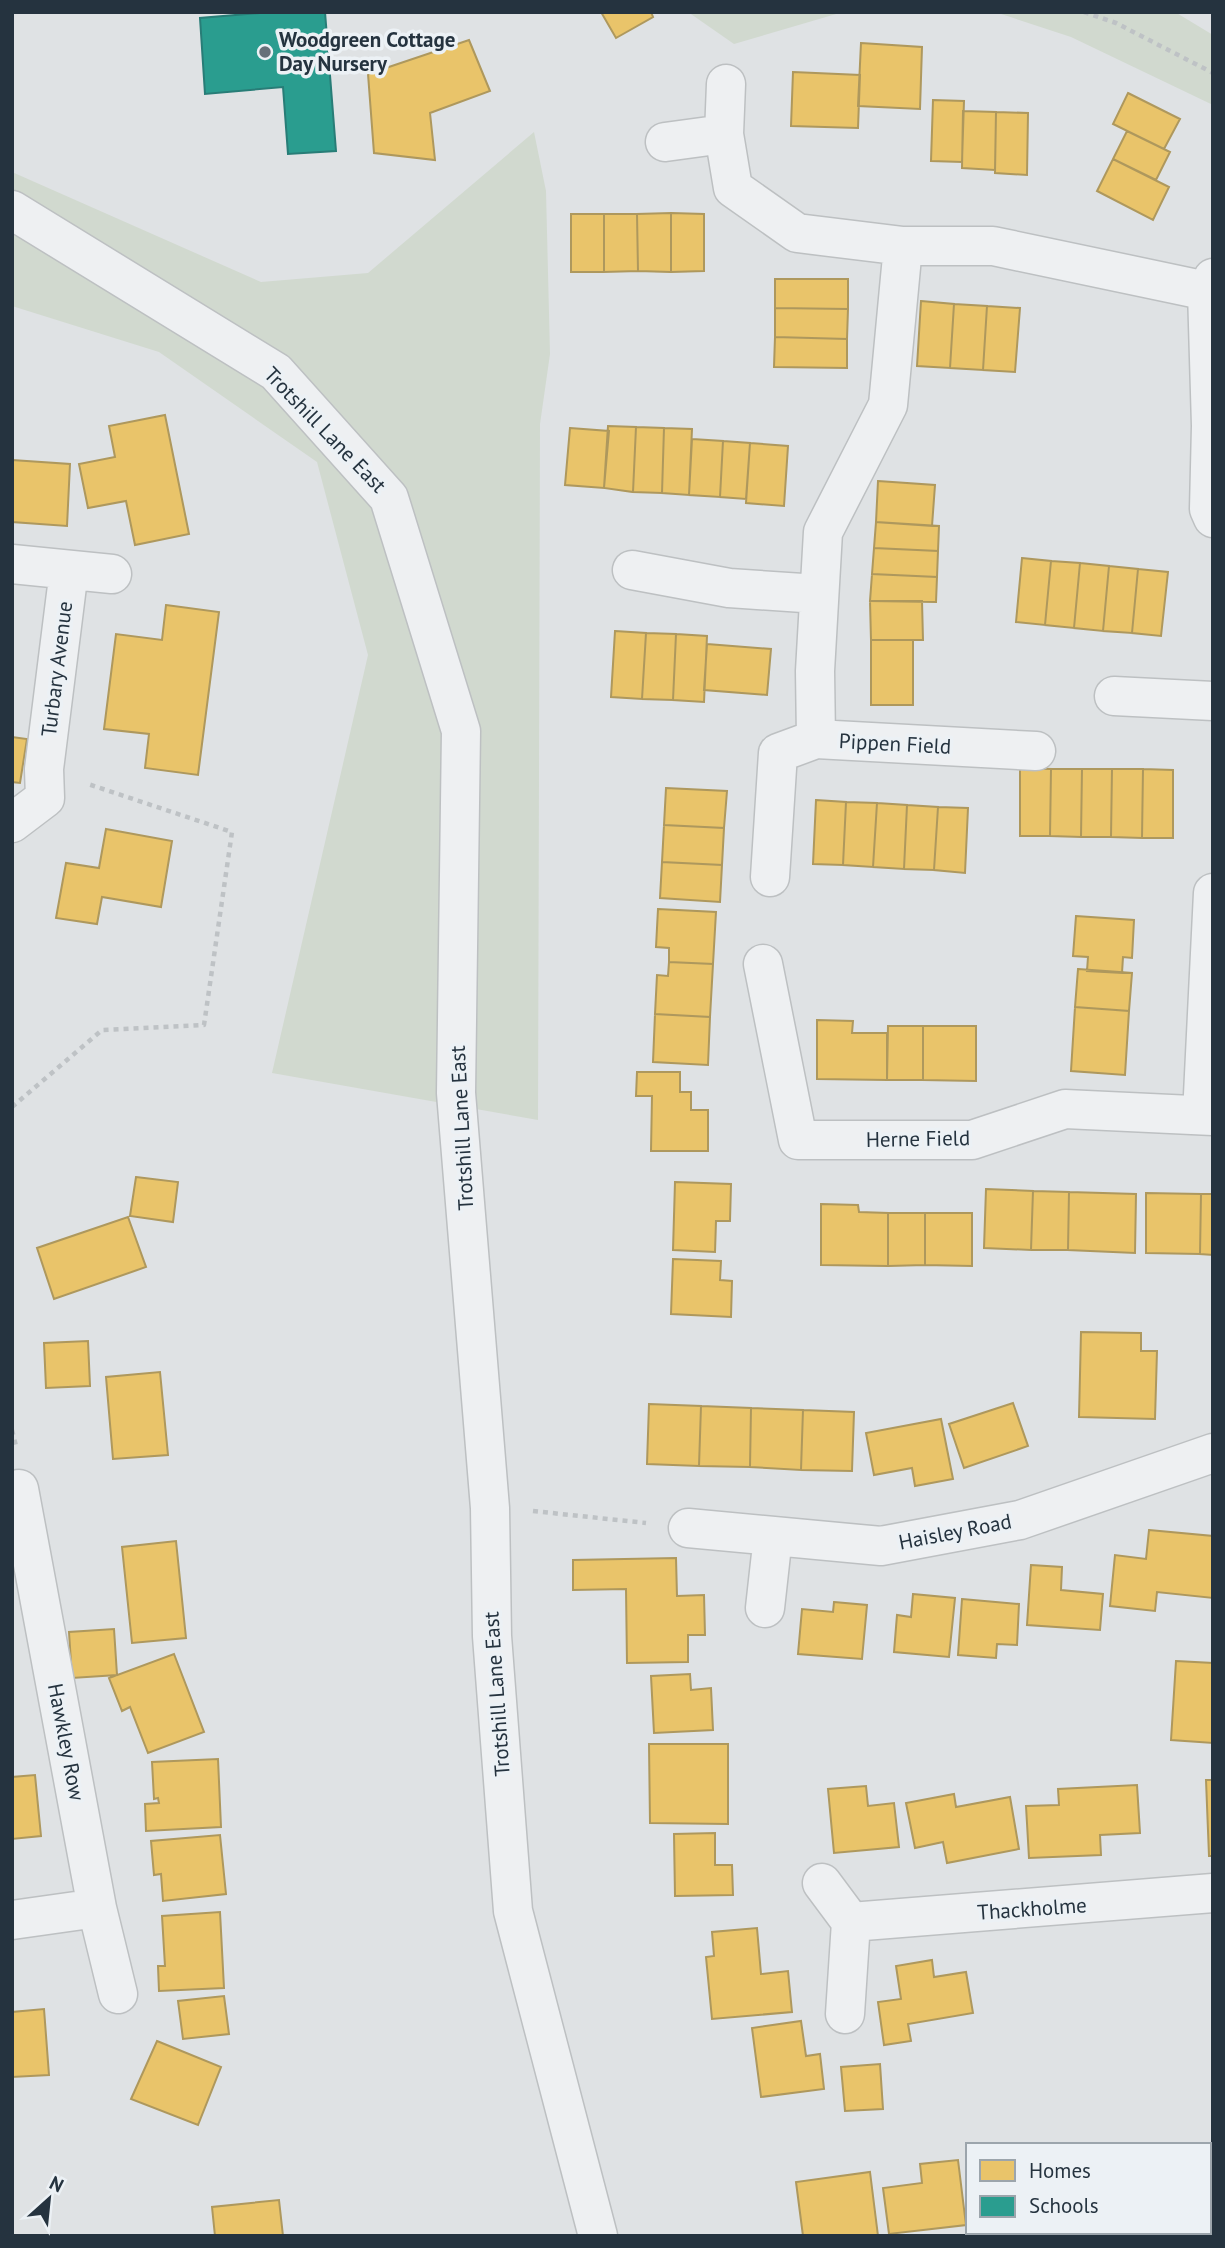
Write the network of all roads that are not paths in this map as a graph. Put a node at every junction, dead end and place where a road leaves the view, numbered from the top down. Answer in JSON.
{"nodes":[{"id":1,"x":726,"y":84,"type":"dead end"},
{"id":2,"x":724,"y":134,"type":"junction"},
{"id":3,"x":665,"y":142,"type":"dead end"},
{"id":4,"x":12,"y":211,"type":"edge"},
{"id":5,"x":903,"y":246,"type":"junction"},
{"id":6,"x":1210,"y":284,"type":"edge"},
{"id":7,"x":1213,"y":518,"type":"edge"},
{"id":8,"x":12,"y":564,"type":"edge"},
{"id":9,"x":69,"y":570,"type":"junction"},
{"id":10,"x":632,"y":570,"type":"dead end"},
{"id":11,"x":112,"y":574,"type":"dead end"},
{"id":12,"x":818,"y":594,"type":"junction"},
{"id":13,"x":1114,"y":696,"type":"dead end"},
{"id":14,"x":1213,"y":701,"type":"edge"},
{"id":15,"x":816,"y":739,"type":"junction"},
{"id":16,"x":1036,"y":751,"type":"dead end"},
{"id":17,"x":12,"y":823,"type":"edge"},
{"id":18,"x":770,"y":877,"type":"dead end"},
{"id":19,"x":1213,"y":893,"type":"edge"},
{"id":20,"x":763,"y":964,"type":"dead end"},
{"id":21,"x":1208,"y":1116,"type":"edge"},
{"id":22,"x":1213,"y":1453,"type":"edge"},
{"id":23,"x":19,"y":1489,"type":"dead end"},
{"id":24,"x":688,"y":1528,"type":"road end"},
{"id":25,"x":773,"y":1535,"type":"junction"},
{"id":26,"x":765,"y":1608,"type":"dead end"},
{"id":27,"x":822,"y":1883,"type":"dead end"},
{"id":28,"x":1213,"y":1894,"type":"edge"},
{"id":29,"x":97,"y":1908,"type":"junction"},
{"id":30,"x":12,"y":1920,"type":"edge"},
{"id":31,"x":851,"y":1922,"type":"junction"},
{"id":32,"x":118,"y":1994,"type":"dead end"},
{"id":33,"x":845,"y":2014,"type":"dead end"},
{"id":34,"x":598,"y":2236,"type":"edge"}],
"edges":[{"from":1,"to":2,"type":"street"},
{"from":2,"to":3,"type":"street"},
{"from":2,"to":5,"type":"street"},
{"from":4,"to":34,"type":"street","name":"Trotshill Lane East"},
{"from":5,"to":6,"type":"street"},
{"from":5,"to":12,"type":"street","name":"Pippen Field"},
{"from":6,"to":7,"type":"street"},
{"from":8,"to":9,"type":"street","name":"Turbary Avenue"},
{"from":9,"to":11,"type":"street","name":"Turbary Avenue"},
{"from":9,"to":17,"type":"street","name":"Turbary Avenue"},
{"from":10,"to":12,"type":"street"},
{"from":12,"to":15,"type":"street","name":"Pippen Field"},
{"from":13,"to":14,"type":"street"},
{"from":15,"to":16,"type":"street","name":"Pippen Field"},
{"from":15,"to":18,"type":"street"},
{"from":19,"to":21,"type":"street"},
{"from":20,"to":21,"type":"street","name":"Herne Field"},
{"from":22,"to":25,"type":"street","name":"Haisley Road"},
{"from":23,"to":29,"type":"street","name":"Hawkley Row"},
{"from":24,"to":25,"type":"street","name":"Haisley Road"},
{"from":25,"to":26,"type":"street"},
{"from":27,"to":31,"type":"street"},
{"from":28,"to":31,"type":"street","name":"Thackholme"},
{"from":29,"to":30,"type":"street"},
{"from":29,"to":32,"type":"street","name":"Hawkley Row"},
{"from":31,"to":33,"type":"street"}]}
